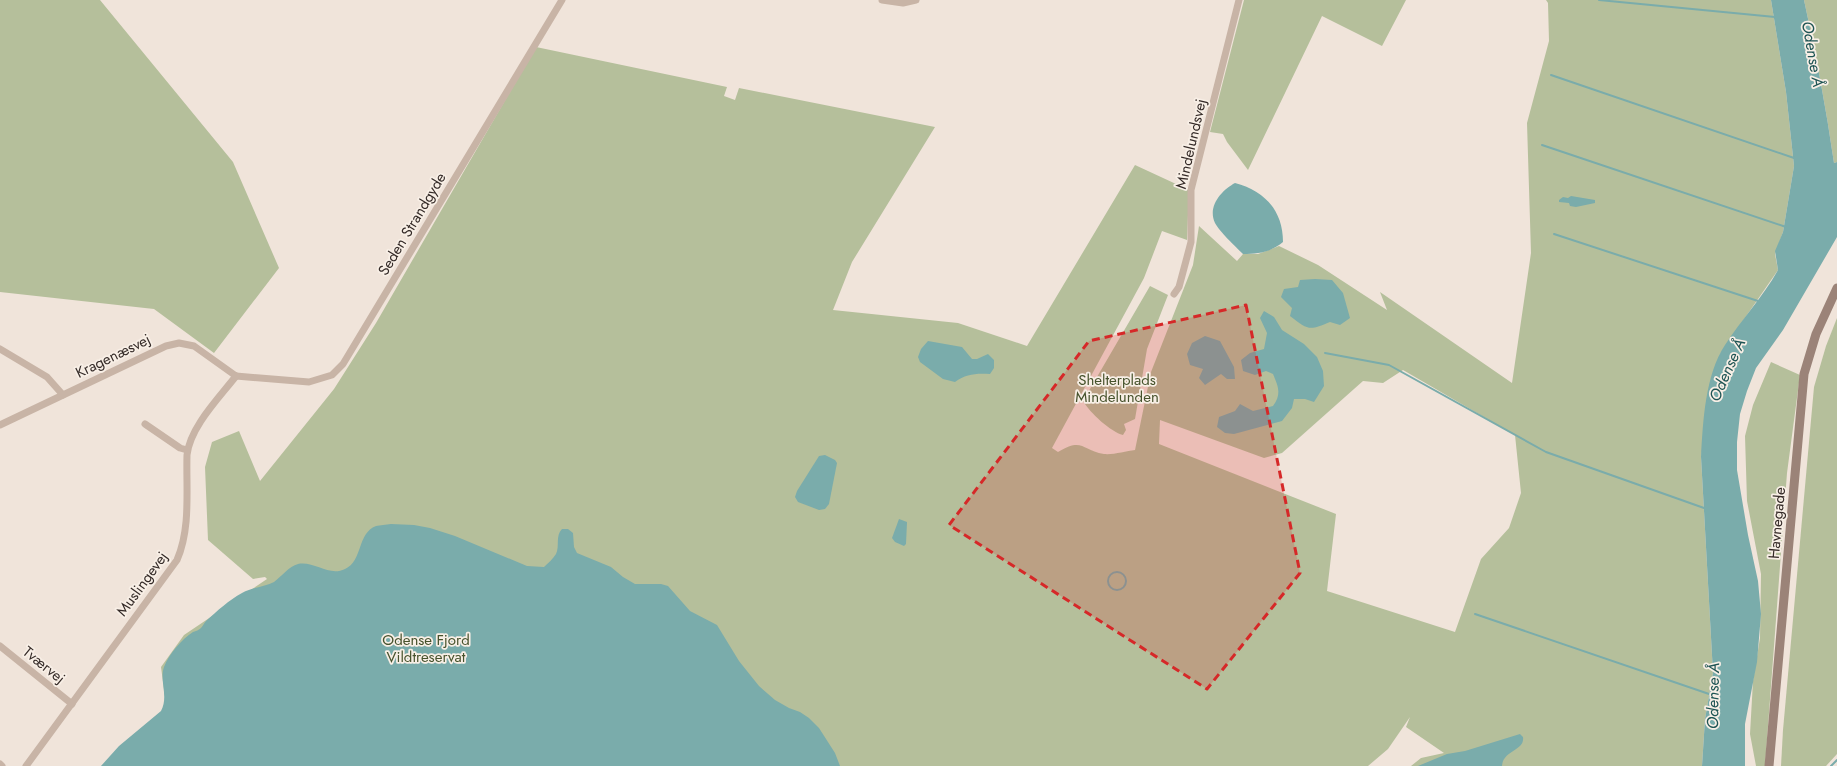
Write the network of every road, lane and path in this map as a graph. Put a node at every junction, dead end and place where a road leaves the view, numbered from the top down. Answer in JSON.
{"nodes":[{"id":1,"x":562,"y":0,"type":"edge"},
{"id":2,"x":882,"y":0,"type":"edge"},
{"id":3,"x":916,"y":0,"type":"edge"},
{"id":4,"x":1240,"y":0,"type":"edge"},
{"id":5,"x":1837,"y":288,"type":"edge"},
{"id":6,"x":1174,"y":294,"type":"dead end"},
{"id":7,"x":0,"y":349,"type":"edge"},
{"id":8,"x":236,"y":376,"type":"junction"},
{"id":9,"x":63,"y":395,"type":"junction"},
{"id":10,"x":145,"y":424,"type":"dead end"},
{"id":11,"x":0,"y":426,"type":"edge"},
{"id":12,"x":188,"y":450,"type":"junction"},
{"id":13,"x":0,"y":646,"type":"edge"},
{"id":14,"x":72,"y":704,"type":"junction"},
{"id":15,"x":26,"y":766,"type":"edge"},
{"id":16,"x":1769,"y":766,"type":"edge"}],
"edges":[{"from":1,"to":8,"type":"street","name":"Seden Strandgyde"},
{"from":2,"to":3,"type":"street"},
{"from":4,"to":6,"type":"street","name":"Mindelundsvej"},
{"from":5,"to":16,"type":"street","name":"Havnegade"},
{"from":7,"to":9,"type":"street"},
{"from":8,"to":9,"type":"street","name":"Kragenæsvej"},
{"from":8,"to":12,"type":"street","name":"Muslingevej"},
{"from":9,"to":11,"type":"street","name":"Kragenæsvej"},
{"from":10,"to":12,"type":"street"},
{"from":12,"to":14,"type":"street","name":"Muslingevej"},
{"from":13,"to":14,"type":"street","name":"Tværvej"},
{"from":14,"to":15,"type":"street","name":"Muslingevej"}]}
